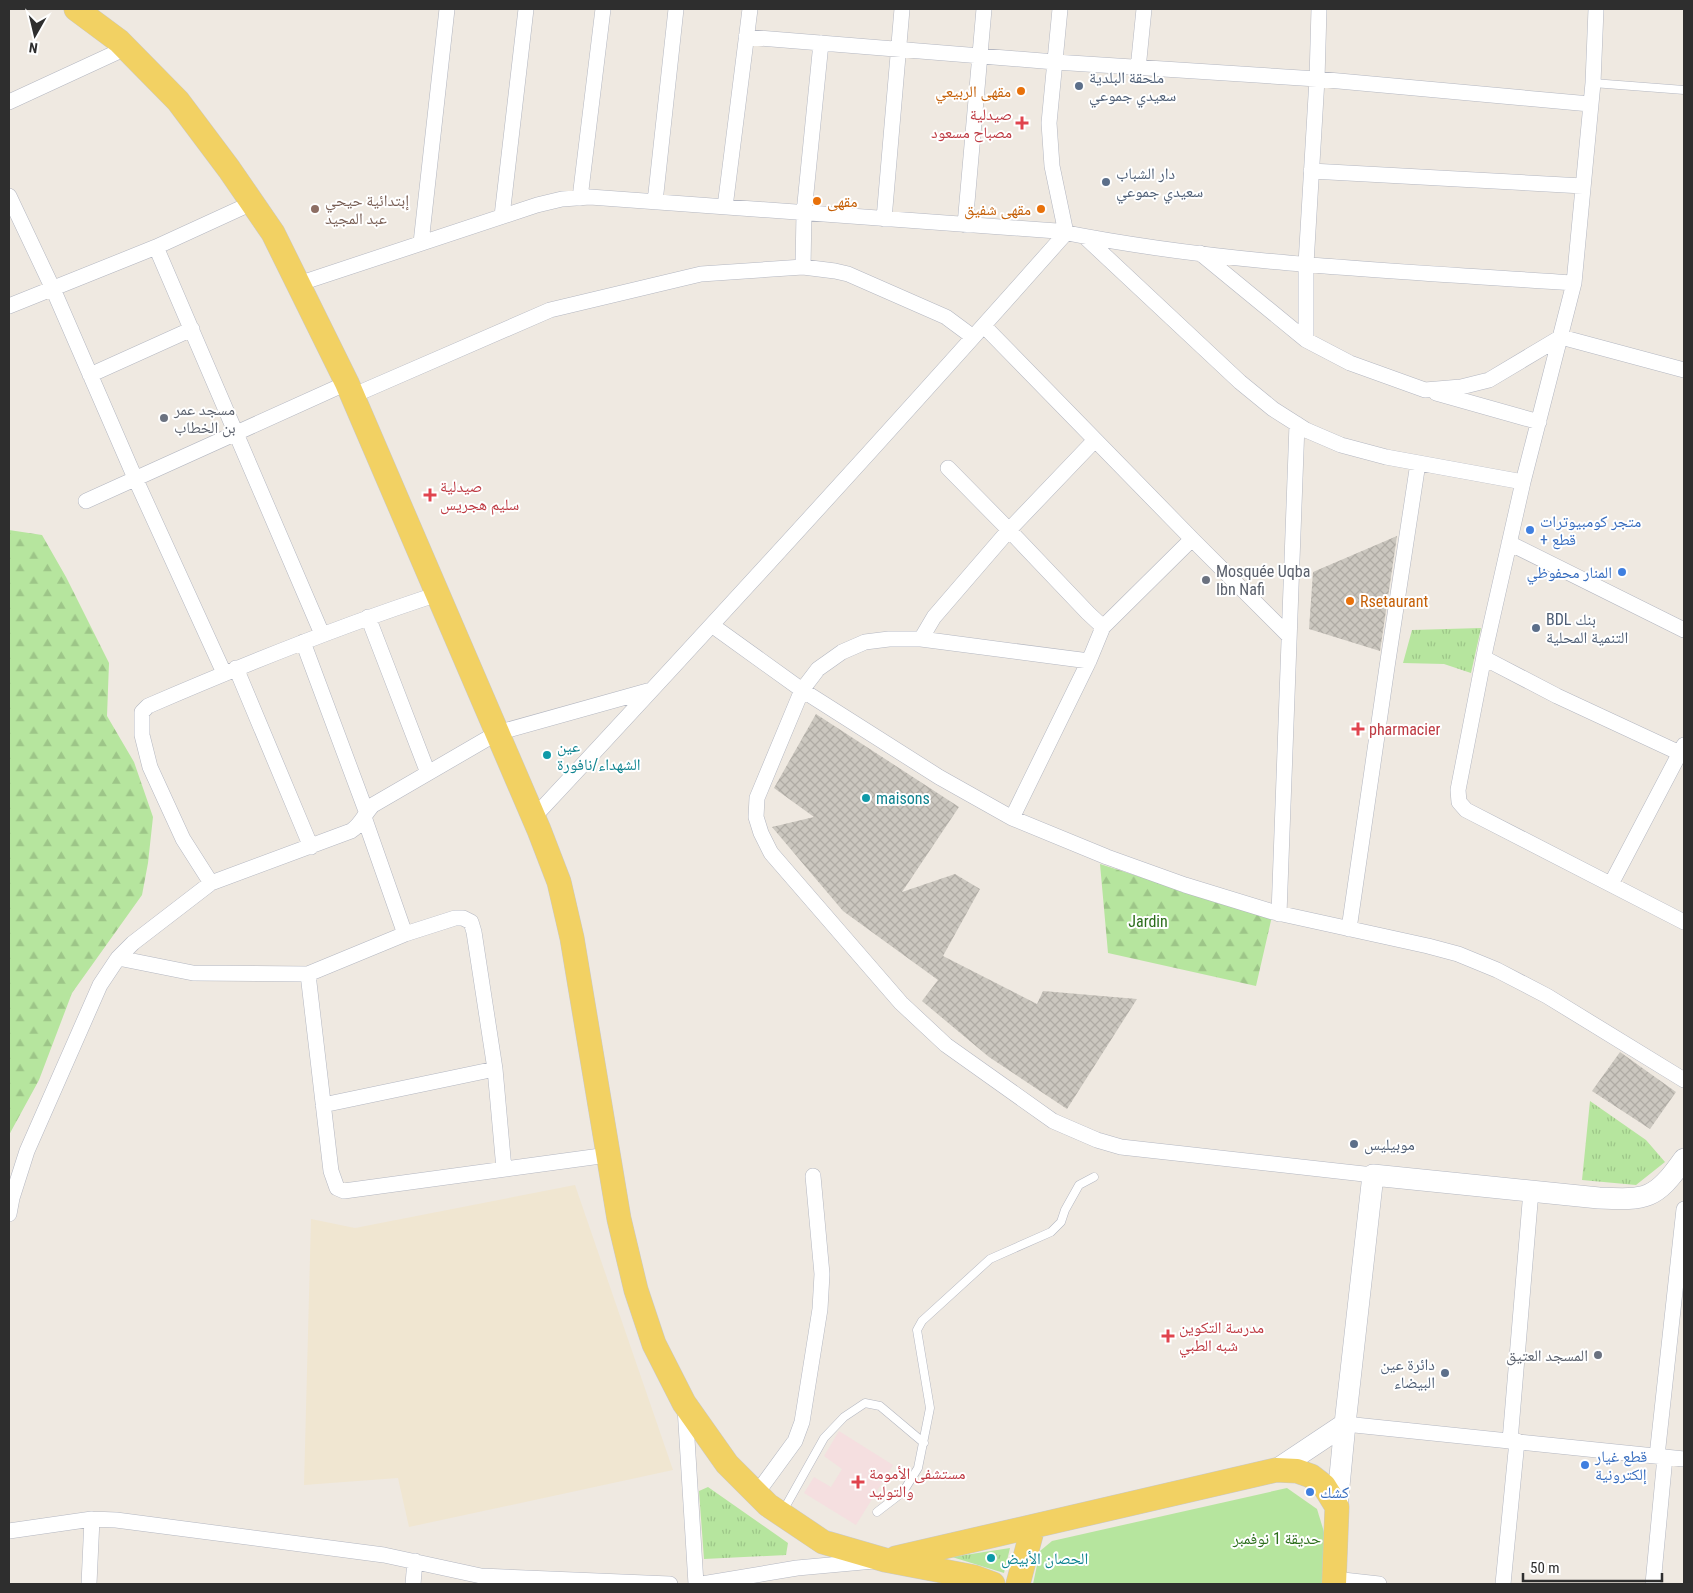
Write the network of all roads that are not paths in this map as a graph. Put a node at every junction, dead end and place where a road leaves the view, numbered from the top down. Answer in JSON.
{"nodes":[{"id":1,"x":76,"y":9,"type":"edge"},
{"id":2,"x":447,"y":9,"type":"edge"},
{"id":3,"x":526,"y":9,"type":"edge"},
{"id":4,"x":603,"y":9,"type":"edge"},
{"id":5,"x":676,"y":9,"type":"edge"},
{"id":6,"x":750,"y":9,"type":"edge"},
{"id":7,"x":902,"y":9,"type":"edge"},
{"id":8,"x":984,"y":9,"type":"edge"},
{"id":9,"x":1060,"y":9,"type":"edge"},
{"id":10,"x":1144,"y":9,"type":"edge"},
{"id":11,"x":1319,"y":9,"type":"edge"},
{"id":12,"x":1596,"y":9,"type":"edge"},
{"id":13,"x":746,"y":37,"type":"junction"},
{"id":14,"x":821,"y":43,"type":"junction"},
{"id":15,"x":126,"y":48,"type":"junction"},
{"id":16,"x":898,"y":49,"type":"junction"},
{"id":17,"x":980,"y":57,"type":"junction"},
{"id":18,"x":1054,"y":62,"type":"junction"},
{"id":19,"x":1138,"y":69,"type":"junction"},
{"id":20,"x":1317,"y":79,"type":"junction"},
{"id":21,"x":1593,"y":83,"type":"junction"},
{"id":22,"x":1684,"y":90,"type":"edge"},
{"id":23,"x":9,"y":102,"type":"edge"},
{"id":24,"x":1590,"y":104,"type":"junction"},
{"id":25,"x":1311,"y":171,"type":"junction"},
{"id":26,"x":1583,"y":186,"type":"junction"},
{"id":27,"x":580,"y":198,"type":"junction"},
{"id":28,"x":9,"y":200,"type":"edge"},
{"id":29,"x":655,"y":202,"type":"junction"},
{"id":30,"x":252,"y":203,"type":"junction"},
{"id":31,"x":725,"y":207,"type":"junction"},
{"id":32,"x":804,"y":213,"type":"junction"},
{"id":33,"x":502,"y":216,"type":"junction"},
{"id":34,"x":884,"y":219,"type":"junction"},
{"id":35,"x":965,"y":225,"type":"junction"},
{"id":36,"x":1066,"y":233,"type":"junction"},
{"id":37,"x":1085,"y":237,"type":"junction"},
{"id":38,"x":421,"y":243,"type":"junction"},
{"id":39,"x":156,"y":247,"type":"junction"},
{"id":40,"x":1200,"y":253,"type":"junction"},
{"id":41,"x":1306,"y":264,"type":"junction"},
{"id":42,"x":803,"y":267,"type":"junction"},
{"id":43,"x":298,"y":284,"type":"junction"},
{"id":44,"x":1574,"y":284,"type":"junction"},
{"id":45,"x":54,"y":289,"type":"junction"},
{"id":46,"x":9,"y":306,"type":"edge"},
{"id":47,"x":984,"y":326,"type":"junction"},
{"id":48,"x":192,"y":329,"type":"junction"},
{"id":49,"x":973,"y":337,"type":"junction"},
{"id":50,"x":1561,"y":337,"type":"junction"},
{"id":51,"x":1306,"y":340,"type":"junction"},
{"id":52,"x":1684,"y":370,"type":"edge"},
{"id":53,"x":90,"y":375,"type":"junction"},
{"id":54,"x":350,"y":389,"type":"junction"},
{"id":55,"x":1425,"y":390,"type":"junction"},
{"id":56,"x":1539,"y":422,"type":"junction"},
{"id":57,"x":1297,"y":424,"type":"junction"},
{"id":58,"x":237,"y":432,"type":"junction"},
{"id":59,"x":1095,"y":440,"type":"junction"},
{"id":60,"x":1418,"y":463,"type":"junction"},
{"id":61,"x":948,"y":468,"type":"dead end"},
{"id":62,"x":135,"y":478,"type":"junction"},
{"id":63,"x":1523,"y":482,"type":"junction"},
{"id":64,"x":86,"y":501,"type":"dead end"},
{"id":65,"x":1009,"y":530,"type":"junction"},
{"id":66,"x":1192,"y":539,"type":"junction"},
{"id":67,"x":1509,"y":543,"type":"junction"},
{"id":68,"x":438,"y":594,"type":"junction"},
{"id":69,"x":368,"y":617,"type":"junction"},
{"id":70,"x":713,"y":626,"type":"junction"},
{"id":71,"x":1103,"y":627,"type":"junction"},
{"id":72,"x":1684,"y":630,"type":"edge"},
{"id":73,"x":322,"y":634,"type":"junction"},
{"id":74,"x":1289,"y":636,"type":"junction"},
{"id":75,"x":921,"y":639,"type":"junction"},
{"id":76,"x":303,"y":642,"type":"junction"},
{"id":77,"x":1484,"y":658,"type":"junction"},
{"id":78,"x":1089,"y":661,"type":"junction"},
{"id":79,"x":230,"y":670,"type":"junction"},
{"id":80,"x":652,"y":690,"type":"junction"},
{"id":81,"x":802,"y":690,"type":"junction"},
{"id":82,"x":497,"y":733,"type":"junction"},
{"id":83,"x":1683,"y":751,"type":"edge"},
{"id":84,"x":428,"y":773,"type":"junction"},
{"id":85,"x":365,"y":814,"type":"junction"},
{"id":86,"x":534,"y":817,"type":"junction"},
{"id":87,"x":1012,"y":818,"type":"junction"},
{"id":88,"x":311,"y":847,"type":"junction"},
{"id":89,"x":211,"y":883,"type":"junction"},
{"id":90,"x":1611,"y":884,"type":"junction"},
{"id":91,"x":1279,"y":914,"type":"junction"},
{"id":92,"x":1684,"y":922,"type":"edge"},
{"id":93,"x":1349,"y":929,"type":"junction"},
{"id":94,"x":405,"y":934,"type":"junction"},
{"id":95,"x":118,"y":958,"type":"junction"},
{"id":96,"x":308,"y":974,"type":"junction"},
{"id":97,"x":495,"y":1069,"type":"junction"},
{"id":98,"x":1684,"y":1080,"type":"edge"},
{"id":99,"x":323,"y":1105,"type":"junction"},
{"id":100,"x":608,"y":1155,"type":"junction"},
{"id":101,"x":1684,"y":1160,"type":"edge"},
{"id":102,"x":504,"y":1170,"type":"junction"},
{"id":103,"x":1372,"y":1175,"type":"junction"},
{"id":104,"x":813,"y":1176,"type":"dead end"},
{"id":105,"x":1094,"y":1177,"type":"dead end"},
{"id":106,"x":1531,"y":1191,"type":"junction"},
{"id":107,"x":1684,"y":1210,"type":"edge"},
{"id":108,"x":9,"y":1214,"type":"edge"},
{"id":109,"x":684,"y":1403,"type":"junction"},
{"id":110,"x":1346,"y":1424,"type":"junction"},
{"id":111,"x":1514,"y":1441,"type":"junction"},
{"id":112,"x":924,"y":1443,"type":"junction"},
{"id":113,"x":1661,"y":1456,"type":"junction"},
{"id":114,"x":1684,"y":1459,"type":"edge"},
{"id":115,"x":1276,"y":1470,"type":"junction"},
{"id":116,"x":757,"y":1493,"type":"junction"},
{"id":117,"x":1337,"y":1507,"type":"junction"},
{"id":118,"x":877,"y":1512,"type":"dead end"},
{"id":119,"x":780,"y":1514,"type":"junction"},
{"id":120,"x":92,"y":1519,"type":"junction"},
{"id":121,"x":1033,"y":1527,"type":"junction"},
{"id":122,"x":9,"y":1531,"type":"edge"},
{"id":123,"x":885,"y":1560,"type":"junction"},
{"id":124,"x":415,"y":1561,"type":"junction"},
{"id":125,"x":1334,"y":1581,"type":"edge"},
{"id":126,"x":89,"y":1584,"type":"edge"},
{"id":127,"x":413,"y":1584,"type":"edge"},
{"id":128,"x":670,"y":1584,"type":"edge"},
{"id":129,"x":696,"y":1584,"type":"edge"},
{"id":130,"x":702,"y":1584,"type":"edge"},
{"id":131,"x":993,"y":1584,"type":"edge"},
{"id":132,"x":1018,"y":1584,"type":"edge"},
{"id":133,"x":1378,"y":1584,"type":"edge"},
{"id":134,"x":1503,"y":1584,"type":"edge"},
{"id":135,"x":1654,"y":1584,"type":"edge"}],
"edges":[{"from":1,"to":15,"type":"main road"},
{"from":2,"to":38,"type":"street"},
{"from":3,"to":33,"type":"street"},
{"from":4,"to":27,"type":"street"},
{"from":5,"to":29,"type":"street"},
{"from":6,"to":13,"type":"street"},
{"from":7,"to":16,"type":"street"},
{"from":8,"to":17,"type":"street"},
{"from":9,"to":18,"type":"street"},
{"from":10,"to":19,"type":"street"},
{"from":11,"to":20,"type":"street"},
{"from":12,"to":21,"type":"street"},
{"from":13,"to":14,"type":"street"},
{"from":13,"to":31,"type":"street"},
{"from":14,"to":16,"type":"street"},
{"from":14,"to":32,"type":"street"},
{"from":15,"to":23,"type":"street"},
{"from":15,"to":30,"type":"main road"},
{"from":16,"to":17,"type":"street"},
{"from":16,"to":34,"type":"street"},
{"from":17,"to":18,"type":"street"},
{"from":17,"to":35,"type":"street"},
{"from":18,"to":19,"type":"street"},
{"from":18,"to":36,"type":"street"},
{"from":19,"to":20,"type":"street"},
{"from":20,"to":24,"type":"street"},
{"from":20,"to":25,"type":"street"},
{"from":21,"to":22,"type":"lane"},
{"from":21,"to":24,"type":"street"},
{"from":24,"to":26,"type":"street"},
{"from":25,"to":26,"type":"street"},
{"from":25,"to":41,"type":"street"},
{"from":26,"to":44,"type":"street"},
{"from":27,"to":29,"type":"street"},
{"from":27,"to":33,"type":"street"},
{"from":28,"to":45,"type":"street"},
{"from":29,"to":31,"type":"street"},
{"from":30,"to":39,"type":"street"},
{"from":30,"to":43,"type":"main road"},
{"from":31,"to":32,"type":"street"},
{"from":32,"to":34,"type":"street"},
{"from":32,"to":42,"type":"street"},
{"from":33,"to":38,"type":"street"},
{"from":34,"to":35,"type":"street"},
{"from":35,"to":36,"type":"street"},
{"from":36,"to":37,"type":"street"},
{"from":36,"to":47,"type":"street"},
{"from":37,"to":40,"type":"street"},
{"from":37,"to":57,"type":"street"},
{"from":38,"to":43,"type":"street"},
{"from":39,"to":45,"type":"street"},
{"from":39,"to":48,"type":"street"},
{"from":40,"to":41,"type":"street"},
{"from":40,"to":51,"type":"street"},
{"from":41,"to":44,"type":"street"},
{"from":41,"to":51,"type":"street"},
{"from":42,"to":49,"type":"street"},
{"from":42,"to":54,"type":"street"},
{"from":43,"to":54,"type":"main road"},
{"from":44,"to":50,"type":"street"},
{"from":45,"to":46,"type":"street"},
{"from":45,"to":53,"type":"street"},
{"from":47,"to":49,"type":"street"},
{"from":47,"to":59,"type":"street"},
{"from":48,"to":53,"type":"street"},
{"from":48,"to":58,"type":"street"},
{"from":49,"to":70,"type":"street"},
{"from":50,"to":52,"type":"street"},
{"from":50,"to":55,"type":"street"},
{"from":50,"to":56,"type":"street"},
{"from":51,"to":55,"type":"street"},
{"from":53,"to":62,"type":"street"},
{"from":54,"to":58,"type":"street"},
{"from":54,"to":68,"type":"main road"},
{"from":55,"to":56,"type":"street"},
{"from":56,"to":63,"type":"street"},
{"from":57,"to":60,"type":"street"},
{"from":57,"to":74,"type":"street"},
{"from":58,"to":62,"type":"street"},
{"from":58,"to":73,"type":"street"},
{"from":59,"to":65,"type":"street"},
{"from":59,"to":66,"type":"street"},
{"from":60,"to":63,"type":"street"},
{"from":60,"to":93,"type":"street"},
{"from":61,"to":65,"type":"street"},
{"from":62,"to":64,"type":"street"},
{"from":62,"to":79,"type":"street"},
{"from":63,"to":67,"type":"street"},
{"from":65,"to":71,"type":"street"},
{"from":65,"to":75,"type":"street"},
{"from":66,"to":71,"type":"street"},
{"from":66,"to":74,"type":"street"},
{"from":67,"to":72,"type":"street"},
{"from":67,"to":77,"type":"street"},
{"from":68,"to":69,"type":"street"},
{"from":68,"to":82,"type":"main road"},
{"from":69,"to":73,"type":"street"},
{"from":69,"to":84,"type":"street"},
{"from":70,"to":80,"type":"street"},
{"from":70,"to":81,"type":"street"},
{"from":71,"to":78,"type":"street"},
{"from":73,"to":76,"type":"street"},
{"from":74,"to":91,"type":"street"},
{"from":75,"to":78,"type":"street"},
{"from":75,"to":81,"type":"street"},
{"from":76,"to":79,"type":"street"},
{"from":76,"to":85,"type":"street"},
{"from":77,"to":83,"type":"street"},
{"from":77,"to":90,"type":"street"},
{"from":78,"to":87,"type":"street"},
{"from":79,"to":88,"type":"street"},
{"from":79,"to":89,"type":"street"},
{"from":80,"to":82,"type":"street"},
{"from":80,"to":86,"type":"street"},
{"from":81,"to":87,"type":"street"},
{"from":81,"to":103,"type":"street"},
{"from":82,"to":84,"type":"street"},
{"from":82,"to":86,"type":"main road"},
{"from":83,"to":90,"type":"street"},
{"from":84,"to":85,"type":"street"},
{"from":85,"to":88,"type":"street"},
{"from":85,"to":94,"type":"street"},
{"from":86,"to":100,"type":"main road"},
{"from":87,"to":91,"type":"street"},
{"from":88,"to":89,"type":"street"},
{"from":89,"to":95,"type":"street"},
{"from":90,"to":92,"type":"street"},
{"from":91,"to":93,"type":"street"},
{"from":93,"to":98,"type":"street"},
{"from":94,"to":96,"type":"street"},
{"from":94,"to":97,"type":"street"},
{"from":95,"to":96,"type":"street"},
{"from":95,"to":108,"type":"street"},
{"from":96,"to":99,"type":"street"},
{"from":97,"to":99,"type":"street"},
{"from":97,"to":102,"type":"street"},
{"from":99,"to":102,"type":"street"},
{"from":100,"to":102,"type":"street"},
{"from":100,"to":109,"type":"main road"},
{"from":101,"to":106,"type":"street"},
{"from":103,"to":106,"type":"street"},
{"from":103,"to":110,"type":"street"},
{"from":104,"to":116,"type":"street"},
{"from":105,"to":112,"type":"lane"},
{"from":106,"to":111,"type":"street"},
{"from":107,"to":113,"type":"street"},
{"from":109,"to":116,"type":"main road"},
{"from":109,"to":129,"type":"street"},
{"from":110,"to":111,"type":"street"},
{"from":110,"to":115,"type":"street"},
{"from":110,"to":117,"type":"street"},
{"from":111,"to":113,"type":"street"},
{"from":111,"to":134,"type":"street"},
{"from":112,"to":118,"type":"lane"},
{"from":112,"to":119,"type":"lane"},
{"from":113,"to":114,"type":"street"},
{"from":113,"to":135,"type":"street"},
{"from":115,"to":117,"type":"main road"},
{"from":115,"to":121,"type":"main road"},
{"from":116,"to":119,"type":"main road"},
{"from":117,"to":125,"type":"main road"},
{"from":119,"to":123,"type":"main road"},
{"from":120,"to":122,"type":"street"},
{"from":120,"to":124,"type":"street"},
{"from":120,"to":126,"type":"street"},
{"from":121,"to":123,"type":"main road"},
{"from":121,"to":132,"type":"main road"},
{"from":123,"to":130,"type":"street"},
{"from":123,"to":131,"type":"main road"},
{"from":124,"to":127,"type":"street"},
{"from":124,"to":128,"type":"street"},
{"from":125,"to":133,"type":"street"}]}
